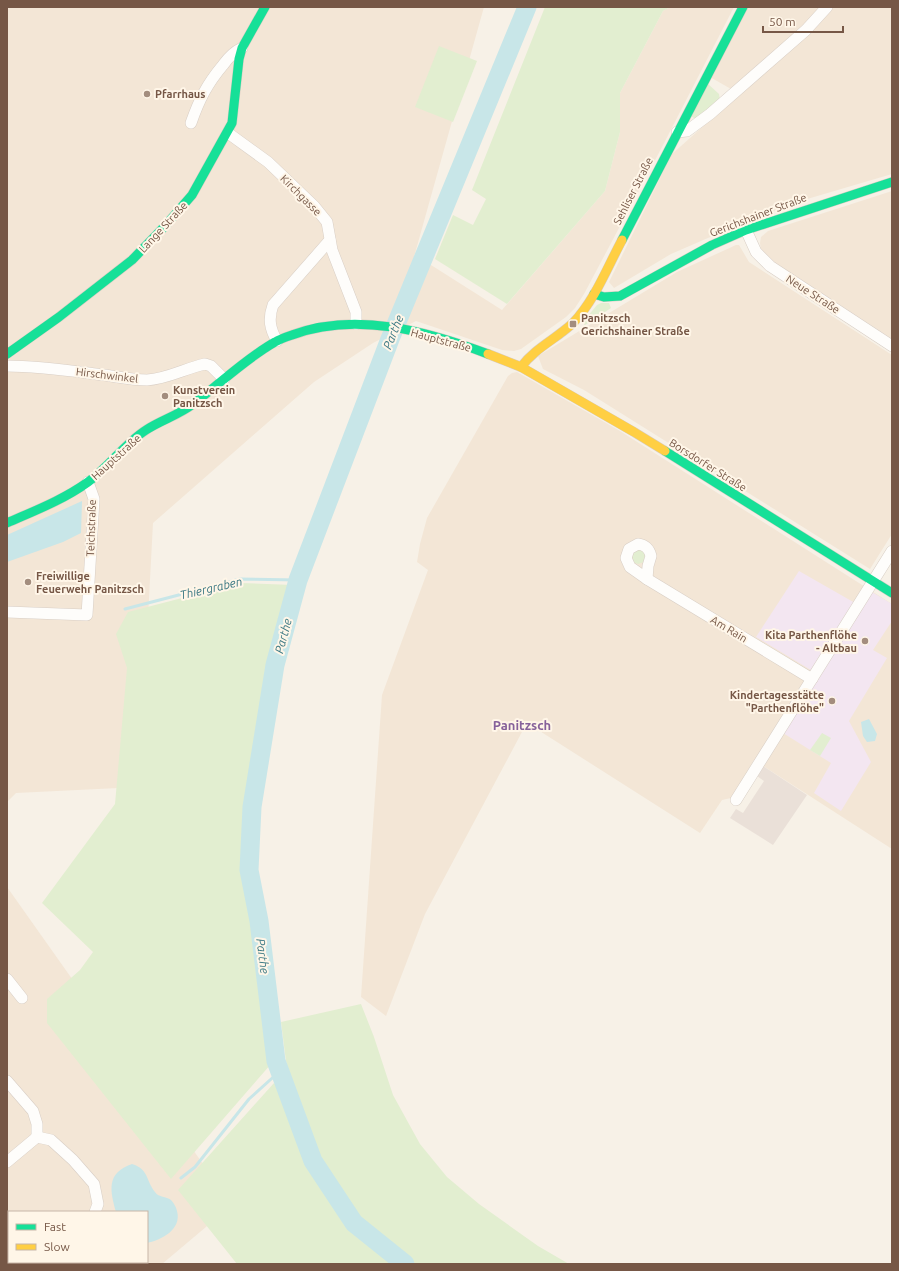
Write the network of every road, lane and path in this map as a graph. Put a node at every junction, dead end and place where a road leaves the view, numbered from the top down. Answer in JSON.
{"nodes":[{"id":1,"x":265,"y":7,"type":"edge"},
{"id":2,"x":742,"y":7,"type":"edge"},
{"id":3,"x":827,"y":7,"type":"edge"},
{"id":4,"x":242,"y":48,"type":"junction"},
{"id":5,"x":192,"y":123,"type":"dead end"},
{"id":6,"x":677,"y":132,"type":"junction"},
{"id":7,"x":228,"y":133,"type":"junction"},
{"id":8,"x":892,"y":182,"type":"edge"},
{"id":9,"x":746,"y":230,"type":"junction"},
{"id":10,"x":330,"y":240,"type":"junction"},
{"id":11,"x":594,"y":294,"type":"junction"},
{"id":12,"x":356,"y":324,"type":"junction"},
{"id":13,"x":278,"y":341,"type":"junction"},
{"id":14,"x":892,"y":346,"type":"edge"},
{"id":15,"x":7,"y":354,"type":"edge"},
{"id":16,"x":509,"y":362,"type":"joint"},
{"id":17,"x":7,"y":366,"type":"edge"},
{"id":18,"x":521,"y":367,"type":"junction"},
{"id":19,"x":224,"y":379,"type":"junction"},
{"id":20,"x":88,"y":482,"type":"junction"},
{"id":21,"x":7,"y":523,"type":"edge"},
{"id":22,"x":892,"y":551,"type":"edge"},
{"id":23,"x":647,"y":579,"type":"dead end"},
{"id":24,"x":873,"y":581,"type":"junction"},
{"id":25,"x":892,"y":593,"type":"edge"},
{"id":26,"x":7,"y":612,"type":"edge"},
{"id":27,"x":812,"y":679,"type":"junction"},
{"id":28,"x":736,"y":800,"type":"dead end"},
{"id":29,"x":7,"y":980,"type":"edge"},
{"id":30,"x":22,"y":998,"type":"dead end"},
{"id":31,"x":7,"y":1081,"type":"edge"},
{"id":32,"x":37,"y":1137,"type":"junction"},
{"id":33,"x":7,"y":1162,"type":"edge"},
{"id":34,"x":94,"y":1211,"type":"edge"}],
"edges":[{"from":1,"to":4,"type":"street","name":"Lange Straße"},
{"from":2,"to":6,"type":"street","name":"Sehliser Straße"},
{"from":3,"to":6,"type":"street"},
{"from":4,"to":5,"type":"street","name":"Lange Straße"},
{"from":4,"to":7,"type":"street","name":"Lange Straße"},
{"from":6,"to":11,"type":"street","name":"Sehliser Straße"},
{"from":7,"to":10,"type":"street","name":"Kirchgasse"},
{"from":7,"to":15,"type":"street","name":"Lange Straße"},
{"from":8,"to":9,"type":"street","name":"Gerichshainer Straße"},
{"from":9,"to":11,"type":"street","name":"Gerichshainer Straße"},
{"from":9,"to":14,"type":"street","name":"Neue Straße"},
{"from":10,"to":12,"type":"street","name":"Kirchgasse"},
{"from":10,"to":13,"type":"street"},
{"from":11,"to":18,"type":"street","name":"Sehliser Straße"},
{"from":12,"to":13,"type":"street","name":"Hauptstraße"},
{"from":12,"to":16,"type":"street","name":"Hauptstraße"},
{"from":13,"to":19,"type":"street","name":"Hauptstraße"},
{"from":16,"to":18,"type":"street","name":"Borsdorfer Straße"},
{"from":17,"to":19,"type":"street","name":"Hirschwinkel"},
{"from":18,"to":24,"type":"street","name":"Borsdorfer Straße"},
{"from":19,"to":20,"type":"street","name":"Hauptstraße"},
{"from":20,"to":21,"type":"street","name":"Hauptstraße"},
{"from":20,"to":26,"type":"street","name":"Teichstraße"},
{"from":22,"to":24,"type":"street"},
{"from":23,"to":27,"type":"street","name":"Am Rain"},
{"from":24,"to":25,"type":"street","name":"Borsdorfer Straße"},
{"from":24,"to":27,"type":"street"},
{"from":27,"to":28,"type":"street"},
{"from":29,"to":30,"type":"street"},
{"from":31,"to":32,"type":"street"},
{"from":32,"to":33,"type":"street"},
{"from":32,"to":34,"type":"street"}]}
